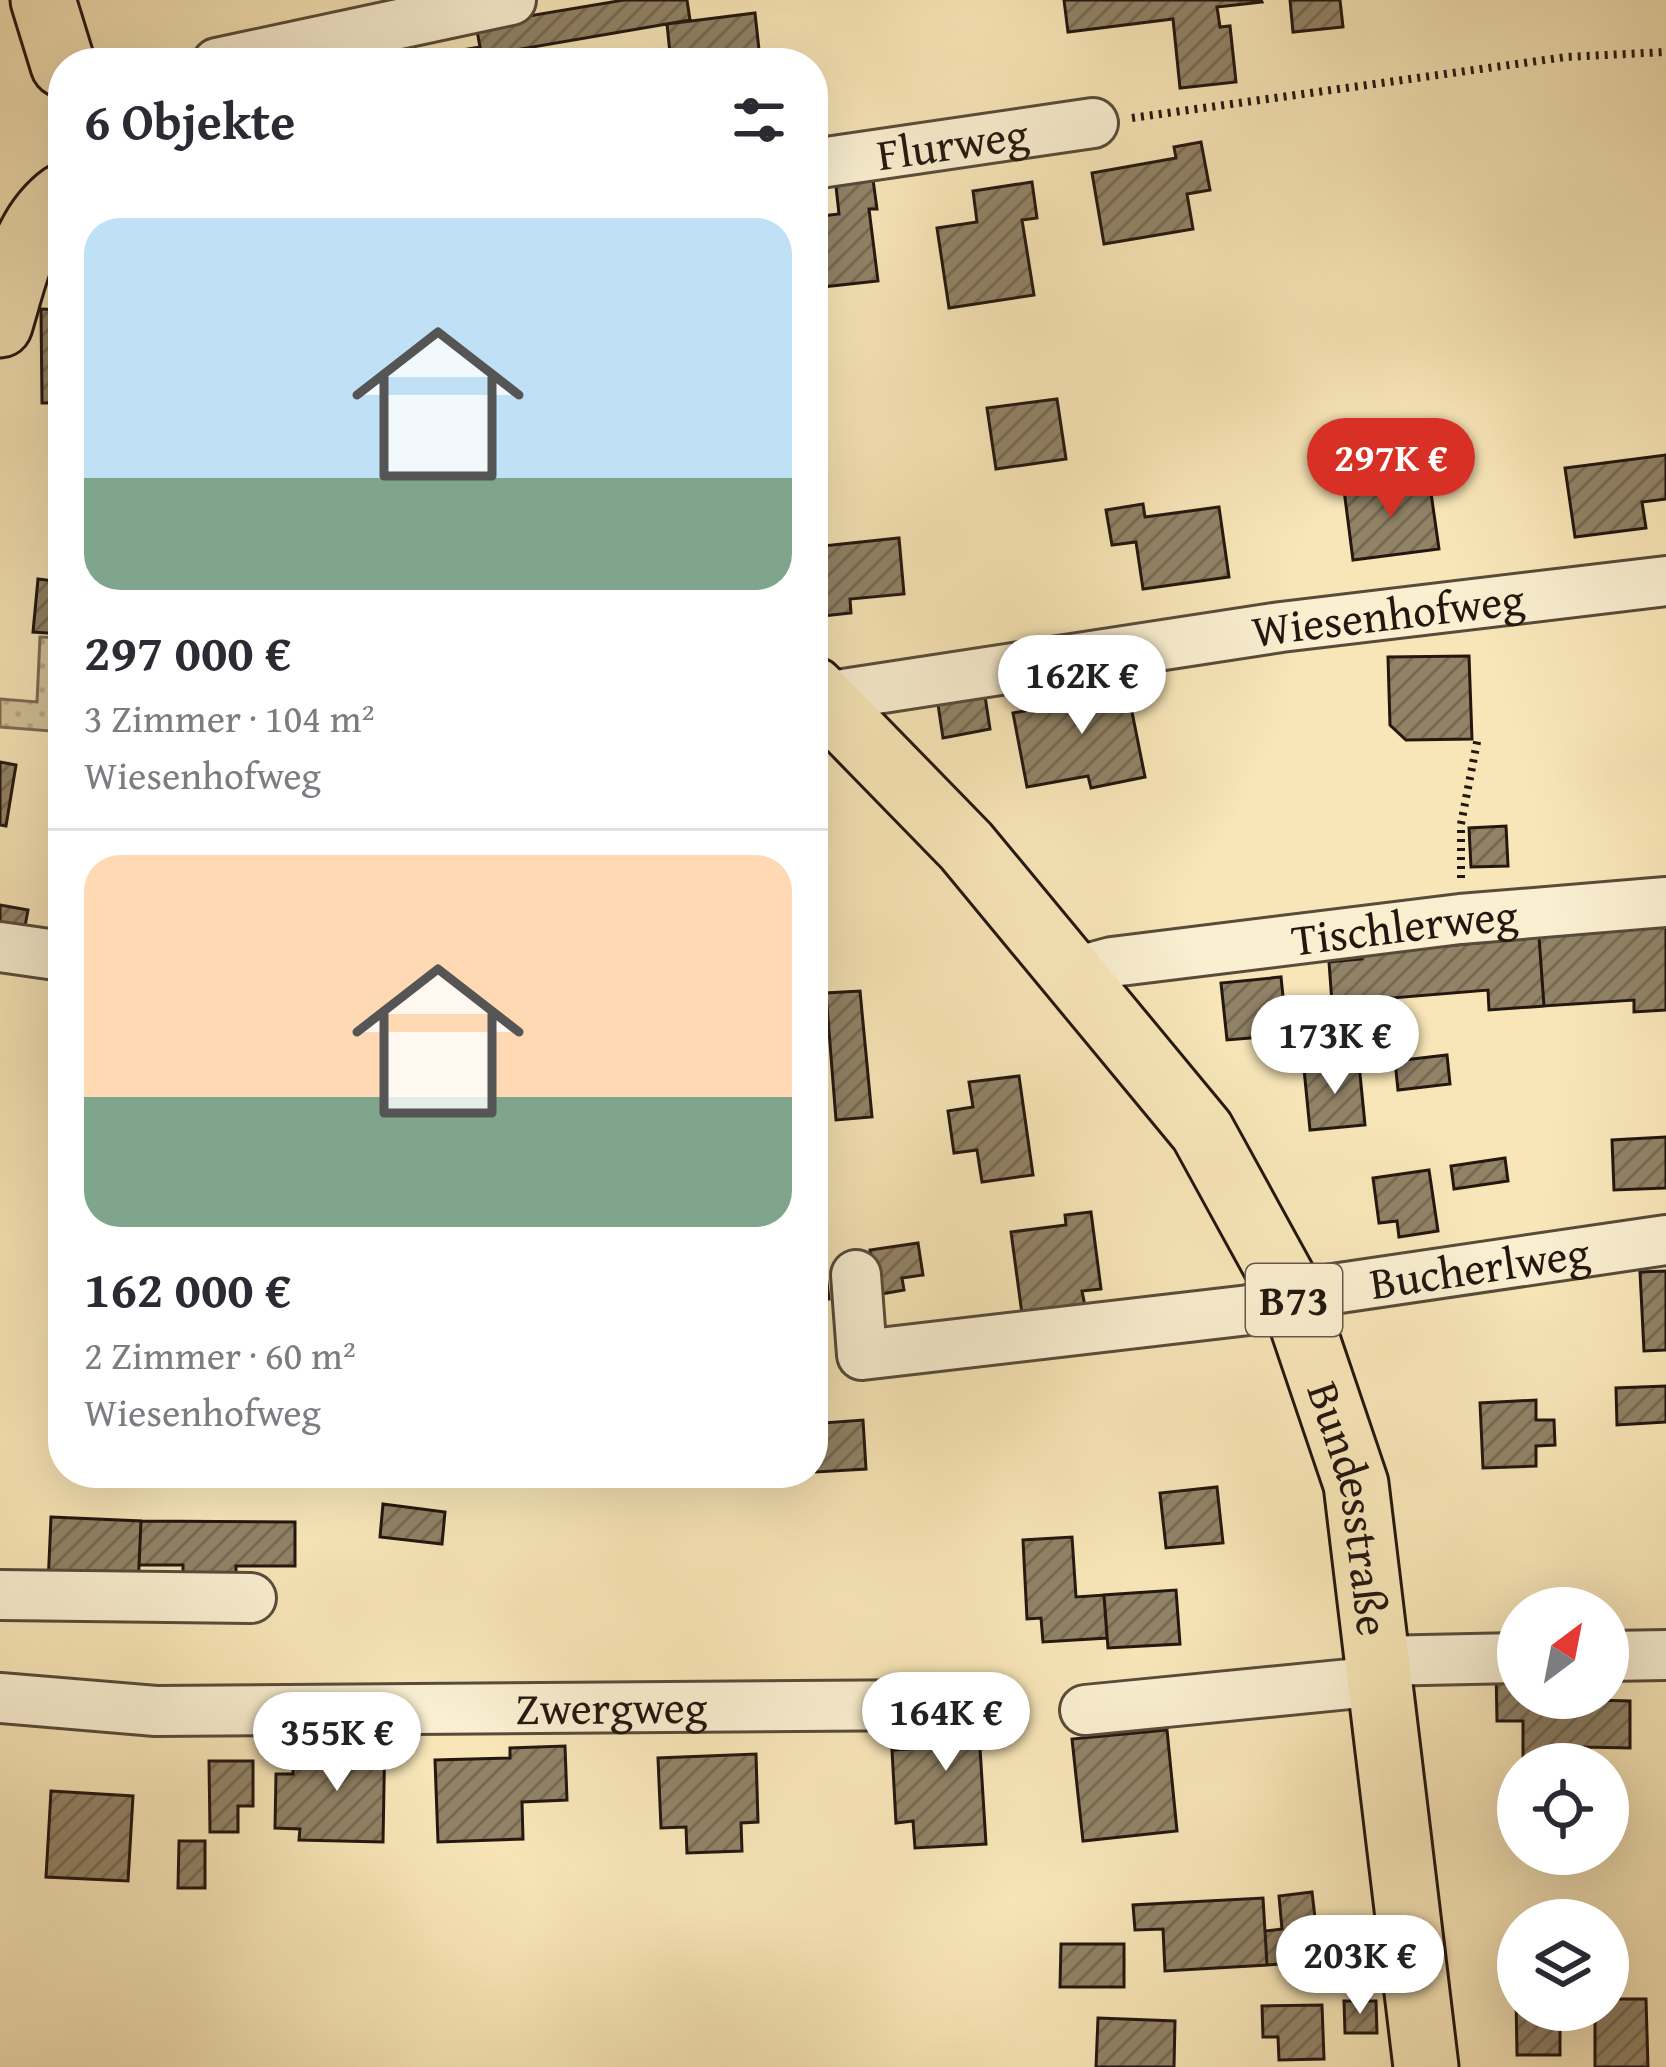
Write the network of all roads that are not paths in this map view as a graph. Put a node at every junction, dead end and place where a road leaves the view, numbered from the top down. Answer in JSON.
{"nodes":[{"id":1,"x":43,"y":0,"type":"edge"},
{"id":2,"x":511,"y":0,"type":"edge"},
{"id":3,"x":58,"y":48,"type":"edge"},
{"id":4,"x":287,"y":48,"type":"edge"},
{"id":5,"x":1094,"y":123,"type":"road end"},
{"id":6,"x":828,"y":162,"type":"edge"},
{"id":7,"x":48,"y":209,"type":"edge"},
{"id":8,"x":0,"y":325,"type":"edge"},
{"id":9,"x":1666,"y":581,"type":"edge"},
{"id":10,"x":828,"y":692,"type":"edge"},
{"id":11,"x":828,"y":704,"type":"edge"},
{"id":12,"x":1666,"y":902,"type":"edge"},
{"id":13,"x":0,"y":947,"type":"edge"},
{"id":14,"x":48,"y":954,"type":"edge"},
{"id":15,"x":1075,"y":972,"type":"junction"},
{"id":16,"x":1666,"y":1240,"type":"edge"},
{"id":17,"x":856,"y":1275,"type":"dead end"},
{"id":18,"x":1292,"y":1295,"type":"junction"},
{"id":19,"x":0,"y":1595,"type":"edge"},
{"id":20,"x":251,"y":1598,"type":"dead end"},
{"id":21,"x":1666,"y":1655,"type":"edge"},
{"id":22,"x":1629,"y":1656,"type":"edge"},
{"id":23,"x":1497,"y":1660,"type":"edge"},
{"id":24,"x":1378,"y":1671,"type":"junction"},
{"id":25,"x":0,"y":1698,"type":"edge"},
{"id":26,"x":935,"y":1705,"type":"dead end"},
{"id":27,"x":1085,"y":1710,"type":"dead end"},
{"id":28,"x":1426,"y":2067,"type":"edge"}],
"edges":[{"from":1,"to":3,"type":"main road"},
{"from":2,"to":4,"type":"street"},
{"from":5,"to":6,"type":"street","name":"Flurweg"},
{"from":7,"to":8,"type":"main road"},
{"from":9,"to":10,"type":"street","name":"Wiesenhofweg"},
{"from":11,"to":15,"type":"main road","name":"Bundesstraße","number":"B73"},
{"from":12,"to":15,"type":"street","name":"Tischlerweg"},
{"from":13,"to":14,"type":"street"},
{"from":15,"to":18,"type":"main road","name":"Bundesstraße","number":"B73"},
{"from":16,"to":18,"type":"street","name":"Bucherlweg"},
{"from":17,"to":18,"type":"street","name":"Bucherlweg"},
{"from":18,"to":24,"type":"main road","name":"Bundesstraße","number":"B73"},
{"from":19,"to":20,"type":"street"},
{"from":21,"to":22,"type":"street"},
{"from":23,"to":24,"type":"street"},
{"from":24,"to":27,"type":"street"},
{"from":24,"to":28,"type":"main road","name":"Bundesstraße","number":"B73"},
{"from":25,"to":26,"type":"street","name":"Zwergweg"}]}
